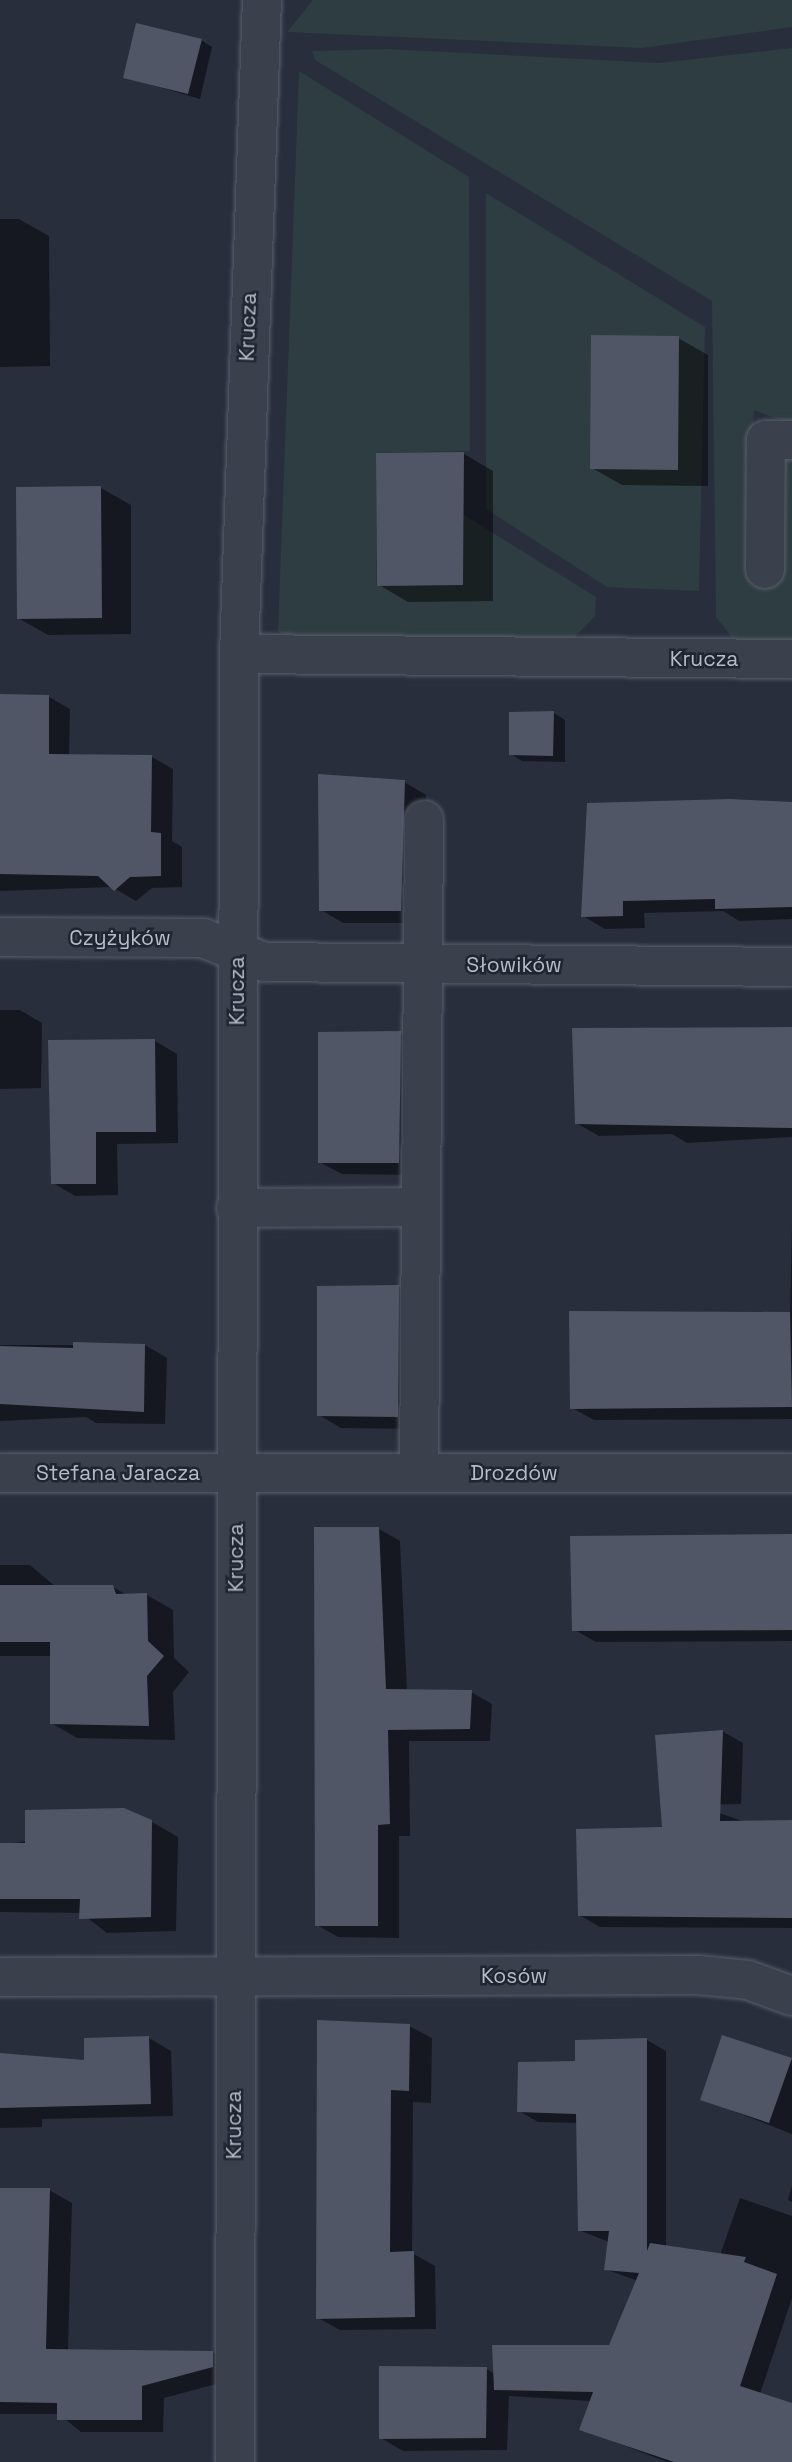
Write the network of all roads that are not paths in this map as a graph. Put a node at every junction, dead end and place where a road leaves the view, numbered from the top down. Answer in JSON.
{"nodes":[{"id":1,"x":262,"y":0,"type":"edge"},
{"id":2,"x":792,"y":440,"type":"edge"},
{"id":3,"x":765,"y":569,"type":"dead end"},
{"id":4,"x":239,"y":654,"type":"junction"},
{"id":5,"x":792,"y":659,"type":"edge"},
{"id":6,"x":424,"y":820,"type":"dead end"},
{"id":7,"x":0,"y":937,"type":"edge"},
{"id":8,"x":237,"y":952,"type":"junction"},
{"id":9,"x":421,"y":964,"type":"junction"},
{"id":10,"x":792,"y":967,"type":"edge"},
{"id":11,"x":421,"y":1207,"type":"junction"},
{"id":12,"x":236,"y":1208,"type":"junction"},
{"id":13,"x":0,"y":1473,"type":"edge"},
{"id":14,"x":237,"y":1473,"type":"junction"},
{"id":15,"x":419,"y":1473,"type":"junction"},
{"id":16,"x":792,"y":1473,"type":"edge"},
{"id":17,"x":0,"y":1977,"type":"edge"},
{"id":18,"x":233,"y":1977,"type":"junction"},
{"id":19,"x":792,"y":1996,"type":"edge"},
{"id":20,"x":235,"y":2462,"type":"edge"}],
"edges":[{"from":1,"to":4,"type":"street","name":"Krucza"},
{"from":2,"to":3,"type":"street"},
{"from":4,"to":5,"type":"street","name":"Krucza"},
{"from":4,"to":8,"type":"street","name":"Krucza"},
{"from":6,"to":9,"type":"street"},
{"from":7,"to":8,"type":"street","name":"Czyżyków"},
{"from":8,"to":9,"type":"street","name":"Słowików"},
{"from":8,"to":12,"type":"street","name":"Krucza"},
{"from":9,"to":10,"type":"street","name":"Słowików"},
{"from":9,"to":11,"type":"street"},
{"from":11,"to":12,"type":"street"},
{"from":11,"to":15,"type":"street"},
{"from":12,"to":14,"type":"street","name":"Krucza"},
{"from":13,"to":14,"type":"street","name":"Stefana Jaracza"},
{"from":14,"to":15,"type":"street","name":"Drozdów"},
{"from":14,"to":18,"type":"street","name":"Krucza"},
{"from":15,"to":16,"type":"street","name":"Drozdów"},
{"from":17,"to":18,"type":"street","name":"Kosów"},
{"from":18,"to":19,"type":"street","name":"Kosów"},
{"from":18,"to":20,"type":"street","name":"Krucza"}]}
